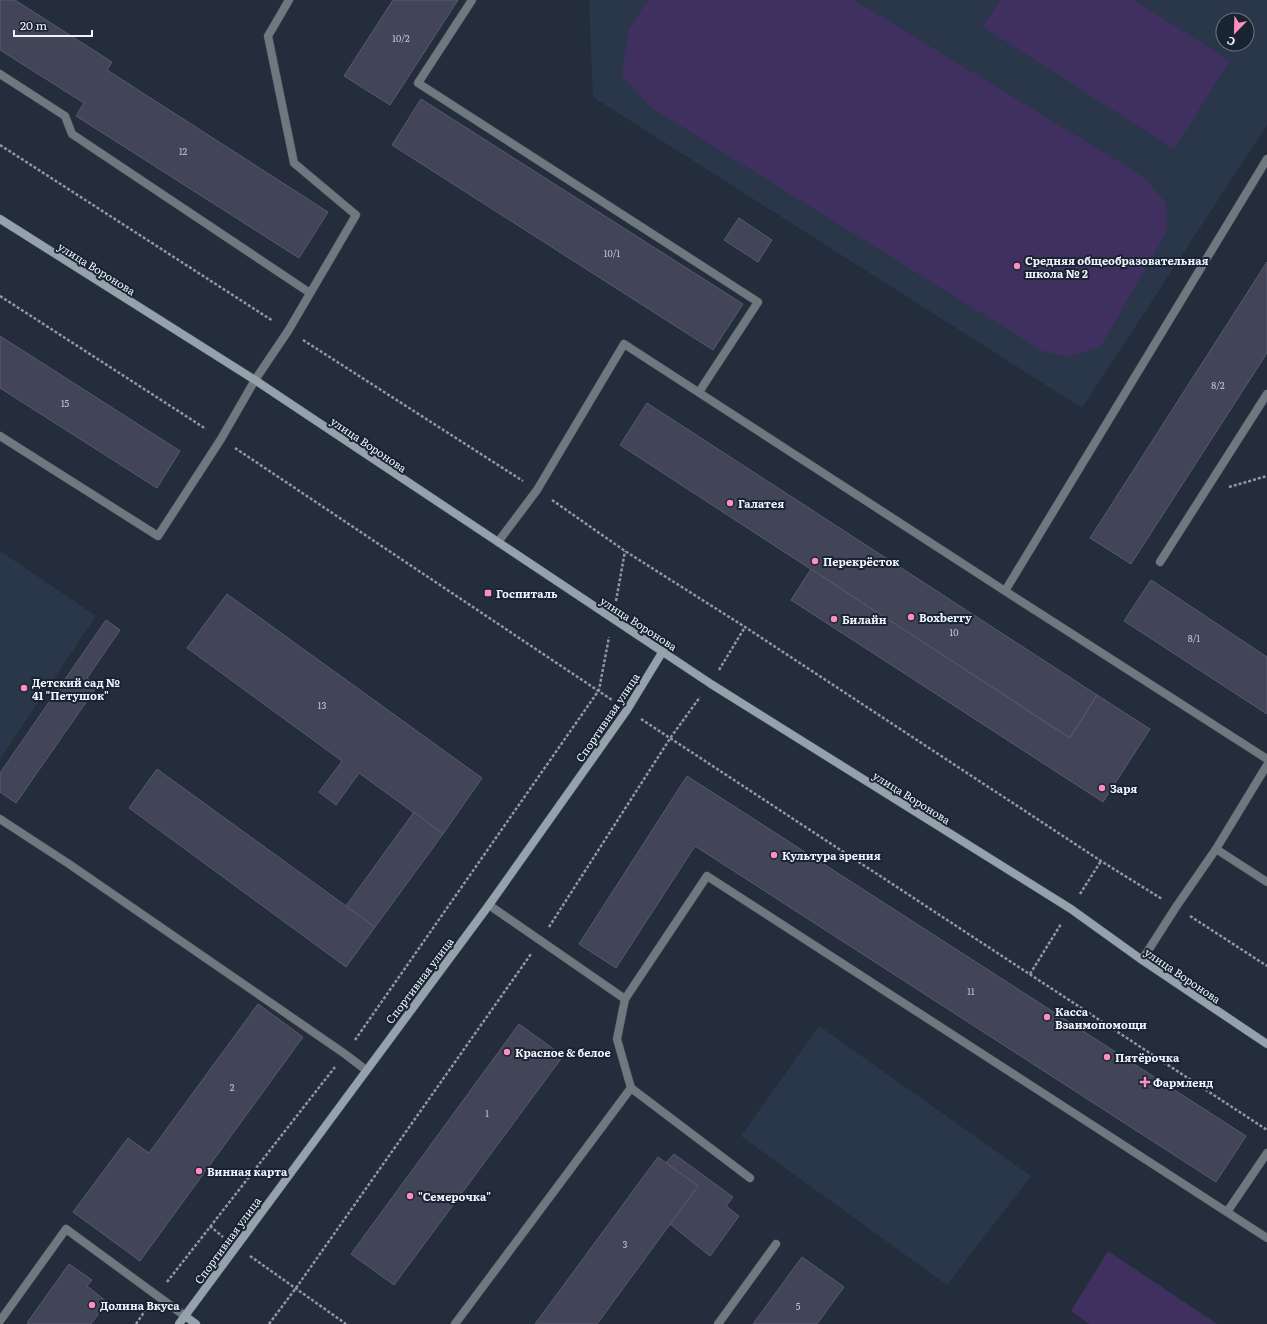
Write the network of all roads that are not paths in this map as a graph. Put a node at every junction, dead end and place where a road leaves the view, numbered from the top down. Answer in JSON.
{"nodes":[{"id":1,"x":289,"y":0,"type":"edge"},
{"id":2,"x":472,"y":0,"type":"edge"},
{"id":3,"x":0,"y":74,"type":"edge"},
{"id":4,"x":1266,"y":162,"type":"edge"},
{"id":5,"x":0,"y":219,"type":"edge"},
{"id":6,"x":310,"y":293,"type":"junction"},
{"id":7,"x":255,"y":380,"type":"junction"},
{"id":8,"x":699,"y":392,"type":"junction"},
{"id":9,"x":1267,"y":394,"type":"edge"},
{"id":10,"x":0,"y":436,"type":"edge"},
{"id":11,"x":498,"y":542,"type":"junction"},
{"id":12,"x":1160,"y":562,"type":"dead end"},
{"id":13,"x":1005,"y":591,"type":"junction"},
{"id":14,"x":663,"y":651,"type":"junction"},
{"id":15,"x":1267,"y":759,"type":"edge"},
{"id":16,"x":1267,"y":765,"type":"edge"},
{"id":17,"x":0,"y":819,"type":"edge"},
{"id":18,"x":1216,"y":849,"type":"junction"},
{"id":19,"x":1267,"y":882,"type":"edge"},
{"id":20,"x":489,"y":905,"type":"junction"},
{"id":21,"x":1142,"y":960,"type":"junction"},
{"id":22,"x":625,"y":999,"type":"junction"},
{"id":23,"x":1267,"y":1044,"type":"edge"},
{"id":24,"x":366,"y":1070,"type":"junction"},
{"id":25,"x":631,"y":1088,"type":"junction"},
{"id":26,"x":1267,"y":1153,"type":"edge"},
{"id":27,"x":750,"y":1178,"type":"dead end"},
{"id":28,"x":1227,"y":1212,"type":"junction"},
{"id":29,"x":1267,"y":1238,"type":"edge"},
{"id":30,"x":776,"y":1244,"type":"dead end"},
{"id":31,"x":185,"y":1316,"type":"junction"},
{"id":32,"x":0,"y":1320,"type":"edge"},
{"id":33,"x":179,"y":1324,"type":"edge"},
{"id":34,"x":196,"y":1324,"type":"edge"},
{"id":35,"x":455,"y":1324,"type":"edge"},
{"id":36,"x":718,"y":1324,"type":"edge"}],
"edges":[{"from":1,"to":6,"type":"lane"},
{"from":2,"to":8,"type":"lane"},
{"from":3,"to":6,"type":"lane"},
{"from":4,"to":13,"type":"lane"},
{"from":5,"to":7,"type":"street","name":"улица Воронова"},
{"from":6,"to":7,"type":"lane"},
{"from":7,"to":10,"type":"lane"},
{"from":7,"to":11,"type":"street","name":"улица Воронова"},
{"from":8,"to":11,"type":"lane"},
{"from":8,"to":13,"type":"lane"},
{"from":9,"to":12,"type":"lane"},
{"from":11,"to":14,"type":"street","name":"улица Воронова"},
{"from":13,"to":15,"type":"lane"},
{"from":14,"to":20,"type":"street","name":"Спортивная улица"},
{"from":14,"to":21,"type":"street","name":"улица Воронова"},
{"from":16,"to":18,"type":"lane"},
{"from":17,"to":24,"type":"lane"},
{"from":18,"to":19,"type":"lane"},
{"from":18,"to":21,"type":"lane"},
{"from":20,"to":22,"type":"lane"},
{"from":20,"to":24,"type":"street","name":"Спортивная улица"},
{"from":21,"to":23,"type":"street","name":"улица Воронова"},
{"from":22,"to":25,"type":"lane"},
{"from":22,"to":28,"type":"lane"},
{"from":24,"to":31,"type":"street","name":"Спортивная улица"},
{"from":25,"to":27,"type":"lane"},
{"from":25,"to":35,"type":"lane"},
{"from":26,"to":28,"type":"lane"},
{"from":28,"to":29,"type":"lane"},
{"from":30,"to":36,"type":"lane"},
{"from":31,"to":32,"type":"lane"},
{"from":31,"to":33,"type":"street","name":"Спортивная улица"},
{"from":31,"to":34,"type":"street"}]}
